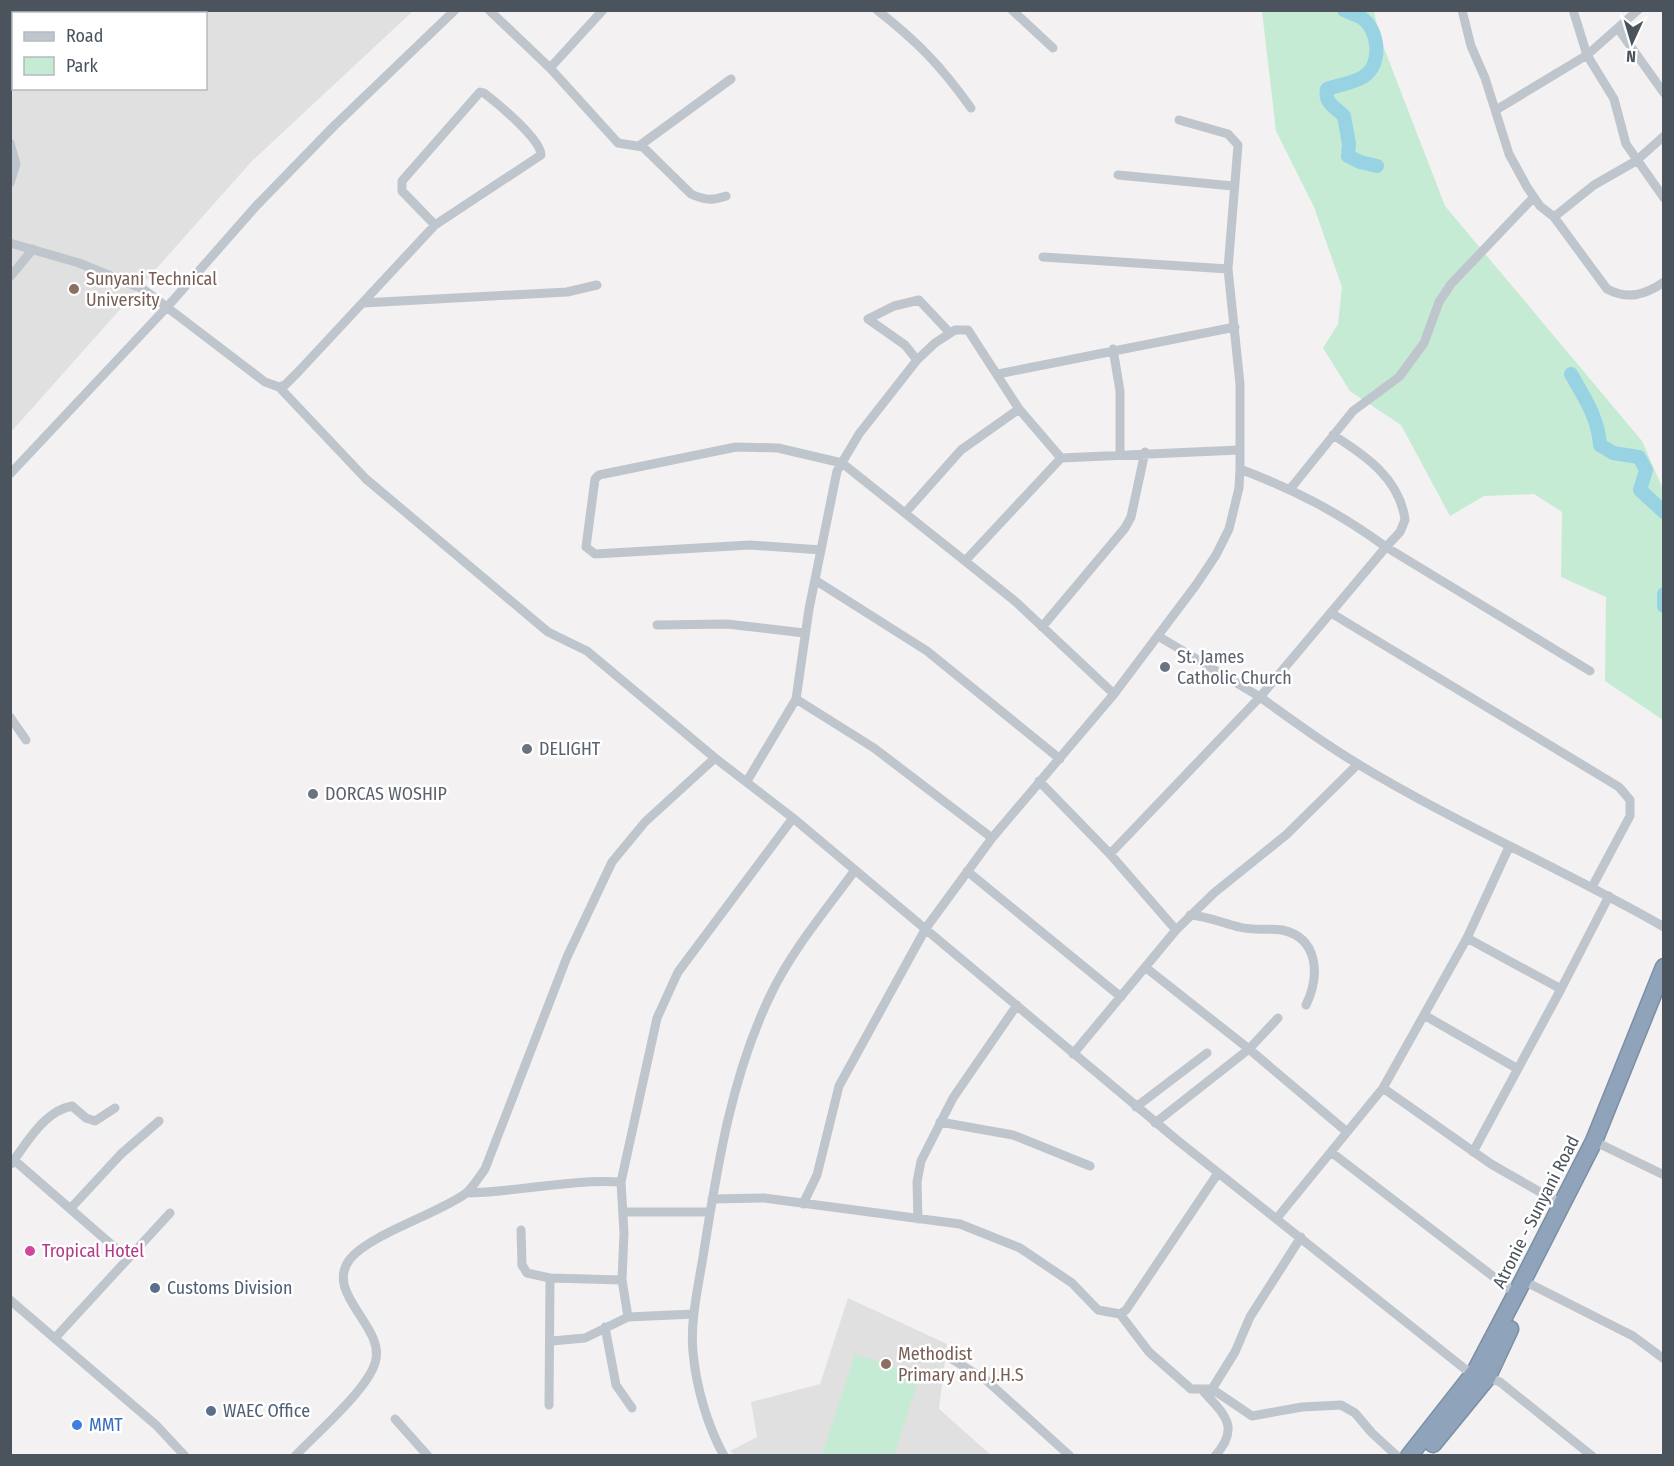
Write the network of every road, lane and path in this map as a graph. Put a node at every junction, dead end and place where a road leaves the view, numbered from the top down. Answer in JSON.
{"nodes":[{"id":1,"x":454,"y":10,"type":"edge"},
{"id":2,"x":489,"y":10,"type":"edge"},
{"id":3,"x":603,"y":10,"type":"edge"},
{"id":4,"x":877,"y":10,"type":"edge"},
{"id":5,"x":1012,"y":10,"type":"edge"},
{"id":6,"x":1462,"y":10,"type":"edge"},
{"id":7,"x":1573,"y":10,"type":"edge"},
{"id":8,"x":1638,"y":10,"type":"edge"},
{"id":9,"x":1619,"y":30,"type":"junction"},
{"id":10,"x":1053,"y":48,"type":"dead end"},
{"id":11,"x":1587,"y":55,"type":"junction"},
{"id":12,"x":550,"y":68,"type":"junction"},
{"id":13,"x":731,"y":79,"type":"dead end"},
{"id":14,"x":1664,"y":93,"type":"edge"},
{"id":15,"x":971,"y":108,"type":"dead end"},
{"id":16,"x":1496,"y":110,"type":"junction"},
{"id":17,"x":1179,"y":120,"type":"dead end"},
{"id":18,"x":1664,"y":136,"type":"edge"},
{"id":19,"x":10,"y":144,"type":"edge"},
{"id":20,"x":639,"y":146,"type":"junction"},
{"id":21,"x":1636,"y":161,"type":"junction"},
{"id":22,"x":1118,"y":175,"type":"dead end"},
{"id":23,"x":10,"y":183,"type":"edge"},
{"id":24,"x":1233,"y":186,"type":"junction"},
{"id":25,"x":726,"y":196,"type":"dead end"},
{"id":26,"x":1533,"y":198,"type":"junction"},
{"id":27,"x":1664,"y":198,"type":"edge"},
{"id":28,"x":1554,"y":218,"type":"junction"},
{"id":29,"x":435,"y":225,"type":"junction"},
{"id":30,"x":10,"y":243,"type":"edge"},
{"id":31,"x":33,"y":249,"type":"junction"},
{"id":32,"x":1043,"y":258,"type":"dead end"},
{"id":33,"x":1228,"y":269,"type":"junction"},
{"id":34,"x":10,"y":277,"type":"edge"},
{"id":35,"x":1664,"y":282,"type":"edge"},
{"id":36,"x":597,"y":285,"type":"dead end"},
{"id":37,"x":363,"y":303,"type":"junction"},
{"id":38,"x":168,"y":306,"type":"junction"},
{"id":39,"x":1235,"y":327,"type":"junction"},
{"id":40,"x":950,"y":333,"type":"junction"},
{"id":41,"x":1113,"y":349,"type":"junction"},
{"id":42,"x":917,"y":360,"type":"junction"},
{"id":43,"x":998,"y":375,"type":"junction"},
{"id":44,"x":279,"y":387,"type":"junction"},
{"id":45,"x":1019,"y":409,"type":"junction"},
{"id":46,"x":1333,"y":435,"type":"junction"},
{"id":47,"x":1239,"y":450,"type":"junction"},
{"id":48,"x":1144,"y":452,"type":"junction"},
{"id":49,"x":1120,"y":453,"type":"junction"},
{"id":50,"x":1061,"y":458,"type":"junction"},
{"id":51,"x":842,"y":463,"type":"junction"},
{"id":52,"x":1240,"y":469,"type":"junction"},
{"id":53,"x":10,"y":474,"type":"edge"},
{"id":54,"x":1291,"y":488,"type":"junction"},
{"id":55,"x":905,"y":513,"type":"junction"},
{"id":56,"x":1386,"y":547,"type":"junction"},
{"id":57,"x":821,"y":550,"type":"junction"},
{"id":58,"x":965,"y":561,"type":"junction"},
{"id":59,"x":814,"y":580,"type":"junction"},
{"id":60,"x":1331,"y":613,"type":"junction"},
{"id":61,"x":657,"y":625,"type":"dead end"},
{"id":62,"x":1042,"y":627,"type":"junction"},
{"id":63,"x":804,"y":633,"type":"junction"},
{"id":64,"x":1158,"y":636,"type":"junction"},
{"id":65,"x":1590,"y":671,"type":"dead end"},
{"id":66,"x":1114,"y":694,"type":"junction"},
{"id":67,"x":1260,"y":697,"type":"junction"},
{"id":68,"x":796,"y":699,"type":"junction"},
{"id":69,"x":10,"y":717,"type":"edge"},
{"id":70,"x":26,"y":740,"type":"dead end"},
{"id":71,"x":715,"y":758,"type":"junction"},
{"id":72,"x":1060,"y":759,"type":"junction"},
{"id":73,"x":1358,"y":764,"type":"junction"},
{"id":74,"x":747,"y":781,"type":"junction"},
{"id":75,"x":1039,"y":781,"type":"junction"},
{"id":76,"x":793,"y":818,"type":"junction"},
{"id":77,"x":992,"y":838,"type":"junction"},
{"id":78,"x":1509,"y":848,"type":"junction"},
{"id":79,"x":1110,"y":854,"type":"junction"},
{"id":80,"x":855,"y":870,"type":"junction"},
{"id":81,"x":967,"y":871,"type":"junction"},
{"id":82,"x":1592,"y":887,"type":"junction"},
{"id":83,"x":1610,"y":896,"type":"junction"},
{"id":84,"x":1190,"y":915,"type":"junction"},
{"id":85,"x":1664,"y":927,"type":"edge"},
{"id":86,"x":926,"y":928,"type":"junction"},
{"id":87,"x":1176,"y":930,"type":"junction"},
{"id":88,"x":1467,"y":938,"type":"junction"},
{"id":89,"x":1145,"y":967,"type":"junction"},
{"id":90,"x":1664,"y":967,"type":"edge"},
{"id":91,"x":1561,"y":989,"type":"junction"},
{"id":92,"x":1121,"y":997,"type":"junction"},
{"id":93,"x":1664,"y":997,"type":"edge"},
{"id":94,"x":1017,"y":1005,"type":"junction"},
{"id":95,"x":1306,"y":1005,"type":"dead end"},
{"id":96,"x":1424,"y":1015,"type":"junction"},
{"id":97,"x":1278,"y":1018,"type":"dead end"},
{"id":98,"x":1249,"y":1049,"type":"junction"},
{"id":99,"x":1207,"y":1053,"type":"dead end"},
{"id":100,"x":1073,"y":1054,"type":"junction"},
{"id":101,"x":1518,"y":1069,"type":"junction"},
{"id":102,"x":1383,"y":1088,"type":"junction"},
{"id":103,"x":1137,"y":1107,"type":"junction"},
{"id":104,"x":115,"y":1108,"type":"dead end"},
{"id":105,"x":159,"y":1121,"type":"dead end"},
{"id":106,"x":940,"y":1122,"type":"junction"},
{"id":107,"x":1155,"y":1123,"type":"junction"},
{"id":108,"x":1347,"y":1132,"type":"junction"},
{"id":109,"x":1602,"y":1145,"type":"junction"},
{"id":110,"x":1331,"y":1152,"type":"junction"},
{"id":111,"x":1473,"y":1152,"type":"junction"},
{"id":112,"x":12,"y":1163,"type":"edge"},
{"id":113,"x":1089,"y":1166,"type":"dead end"},
{"id":114,"x":1218,"y":1173,"type":"junction"},
{"id":115,"x":1664,"y":1175,"type":"edge"},
{"id":116,"x":621,"y":1182,"type":"junction"},
{"id":117,"x":466,"y":1193,"type":"junction"},
{"id":118,"x":712,"y":1198,"type":"junction"},
{"id":119,"x":803,"y":1204,"type":"junction"},
{"id":120,"x":1561,"y":1204,"type":"junction"},
{"id":121,"x":70,"y":1209,"type":"junction"},
{"id":122,"x":623,"y":1212,"type":"junction"},
{"id":123,"x":710,"y":1212,"type":"junction"},
{"id":124,"x":170,"y":1213,"type":"dead end"},
{"id":125,"x":1277,"y":1218,"type":"junction"},
{"id":126,"x":918,"y":1219,"type":"junction"},
{"id":127,"x":521,"y":1230,"type":"dead end"},
{"id":128,"x":1301,"y":1237,"type":"junction"},
{"id":129,"x":128,"y":1258,"type":"junction"},
{"id":130,"x":550,"y":1278,"type":"junction"},
{"id":131,"x":622,"y":1280,"type":"junction"},
{"id":132,"x":1532,"y":1285,"type":"junction"},
{"id":133,"x":1516,"y":1294,"type":"junction"},
{"id":134,"x":10,"y":1300,"type":"edge"},
{"id":135,"x":694,"y":1314,"type":"junction"},
{"id":136,"x":1120,"y":1314,"type":"junction"},
{"id":137,"x":628,"y":1317,"type":"junction"},
{"id":138,"x":605,"y":1328,"type":"junction"},
{"id":139,"x":55,"y":1338,"type":"junction"},
{"id":140,"x":552,"y":1341,"type":"junction"},
{"id":141,"x":950,"y":1358,"type":"dead end"},
{"id":142,"x":1664,"y":1359,"type":"edge"},
{"id":143,"x":1481,"y":1375,"type":"junction"},
{"id":144,"x":1208,"y":1390,"type":"junction"},
{"id":145,"x":549,"y":1405,"type":"dead end"},
{"id":146,"x":632,"y":1408,"type":"dead end"},
{"id":147,"x":396,"y":1419,"type":"dead end"},
{"id":148,"x":185,"y":1455,"type":"edge"},
{"id":149,"x":295,"y":1455,"type":"edge"},
{"id":150,"x":428,"y":1455,"type":"edge"},
{"id":151,"x":724,"y":1455,"type":"edge"},
{"id":152,"x":1070,"y":1455,"type":"edge"},
{"id":153,"x":1215,"y":1455,"type":"edge"},
{"id":154,"x":1397,"y":1455,"type":"edge"},
{"id":155,"x":1408,"y":1455,"type":"edge"},
{"id":156,"x":1422,"y":1455,"type":"edge"},
{"id":157,"x":1592,"y":1455,"type":"edge"}],
"edges":[{"from":1,"to":38,"type":"street"},
{"from":2,"to":12,"type":"street"},
{"from":3,"to":12,"type":"street"},
{"from":4,"to":15,"type":"street"},
{"from":5,"to":10,"type":"street"},
{"from":6,"to":16,"type":"street"},
{"from":7,"to":11,"type":"street"},
{"from":8,"to":9,"type":"street"},
{"from":9,"to":11,"type":"street"},
{"from":9,"to":14,"type":"street"},
{"from":11,"to":16,"type":"street"},
{"from":11,"to":21,"type":"street"},
{"from":12,"to":20,"type":"street"},
{"from":13,"to":20,"type":"street"},
{"from":16,"to":26,"type":"street"},
{"from":17,"to":24,"type":"street"},
{"from":18,"to":21,"type":"street"},
{"from":19,"to":23,"type":"street"},
{"from":20,"to":25,"type":"street"},
{"from":21,"to":27,"type":"street"},
{"from":21,"to":28,"type":"street"},
{"from":22,"to":24,"type":"street"},
{"from":24,"to":33,"type":"street"},
{"from":26,"to":28,"type":"street"},
{"from":26,"to":46,"type":"street"},
{"from":28,"to":35,"type":"street"},
{"from":29,"to":29,"type":"street"},
{"from":29,"to":37,"type":"street"},
{"from":30,"to":31,"type":"street"},
{"from":31,"to":34,"type":"street"},
{"from":31,"to":38,"type":"street"},
{"from":32,"to":33,"type":"street"},
{"from":33,"to":39,"type":"street"},
{"from":36,"to":37,"type":"street"},
{"from":37,"to":44,"type":"street"},
{"from":38,"to":44,"type":"street"},
{"from":38,"to":53,"type":"street"},
{"from":39,"to":41,"type":"street"},
{"from":39,"to":47,"type":"street"},
{"from":40,"to":42,"type":"street"},
{"from":40,"to":42,"type":"street"},
{"from":40,"to":43,"type":"street"},
{"from":41,"to":43,"type":"street"},
{"from":41,"to":49,"type":"street"},
{"from":42,"to":51,"type":"street"},
{"from":43,"to":45,"type":"street"},
{"from":44,"to":71,"type":"street"},
{"from":45,"to":50,"type":"street"},
{"from":45,"to":55,"type":"street"},
{"from":46,"to":54,"type":"street"},
{"from":46,"to":56,"type":"street"},
{"from":47,"to":48,"type":"street"},
{"from":47,"to":52,"type":"street"},
{"from":48,"to":49,"type":"street"},
{"from":48,"to":62,"type":"street"},
{"from":49,"to":50,"type":"street"},
{"from":50,"to":58,"type":"street"},
{"from":51,"to":55,"type":"street"},
{"from":51,"to":57,"type":"street"},
{"from":51,"to":57,"type":"street"},
{"from":52,"to":54,"type":"street"},
{"from":52,"to":64,"type":"street"},
{"from":54,"to":56,"type":"street"},
{"from":55,"to":58,"type":"street"},
{"from":56,"to":60,"type":"street"},
{"from":56,"to":65,"type":"street"},
{"from":57,"to":59,"type":"street"},
{"from":58,"to":62,"type":"street"},
{"from":59,"to":63,"type":"street"},
{"from":59,"to":72,"type":"street"},
{"from":60,"to":67,"type":"street"},
{"from":60,"to":82,"type":"street"},
{"from":61,"to":63,"type":"street"},
{"from":62,"to":66,"type":"street"},
{"from":63,"to":68,"type":"street"},
{"from":64,"to":66,"type":"street"},
{"from":64,"to":67,"type":"street"},
{"from":66,"to":72,"type":"street"},
{"from":67,"to":73,"type":"street"},
{"from":67,"to":79,"type":"street"},
{"from":68,"to":74,"type":"street"},
{"from":68,"to":77,"type":"street"},
{"from":69,"to":70,"type":"street"},
{"from":71,"to":74,"type":"street"},
{"from":71,"to":117,"type":"street"},
{"from":72,"to":75,"type":"street"},
{"from":73,"to":78,"type":"street"},
{"from":73,"to":84,"type":"street"},
{"from":74,"to":76,"type":"street"},
{"from":75,"to":77,"type":"street"},
{"from":75,"to":79,"type":"street"},
{"from":76,"to":80,"type":"street"},
{"from":76,"to":116,"type":"street"},
{"from":77,"to":81,"type":"street"},
{"from":78,"to":82,"type":"street"},
{"from":78,"to":88,"type":"street"},
{"from":79,"to":87,"type":"street"},
{"from":80,"to":86,"type":"street"},
{"from":80,"to":118,"type":"street"},
{"from":81,"to":86,"type":"street"},
{"from":81,"to":92,"type":"street"},
{"from":82,"to":83,"type":"street"},
{"from":83,"to":85,"type":"street"},
{"from":83,"to":91,"type":"street"},
{"from":84,"to":87,"type":"street"},
{"from":84,"to":95,"type":"street"},
{"from":86,"to":94,"type":"street"},
{"from":86,"to":119,"type":"street"},
{"from":87,"to":89,"type":"street"},
{"from":88,"to":91,"type":"street"},
{"from":88,"to":96,"type":"street"},
{"from":89,"to":92,"type":"street"},
{"from":89,"to":98,"type":"street"},
{"from":90,"to":120,"type":"highway","name":"Atronie - Sunyani Road"},
{"from":91,"to":101,"type":"street"},
{"from":92,"to":100,"type":"street"},
{"from":93,"to":109,"type":"highway"},
{"from":94,"to":100,"type":"street"},
{"from":94,"to":106,"type":"street"},
{"from":96,"to":101,"type":"street"},
{"from":96,"to":102,"type":"street"},
{"from":97,"to":98,"type":"street"},
{"from":98,"to":107,"type":"street"},
{"from":98,"to":108,"type":"street"},
{"from":99,"to":103,"type":"street"},
{"from":100,"to":103,"type":"street"},
{"from":101,"to":111,"type":"street"},
{"from":102,"to":108,"type":"street"},
{"from":102,"to":111,"type":"street"},
{"from":103,"to":107,"type":"street"},
{"from":104,"to":112,"type":"street"},
{"from":105,"to":121,"type":"street"},
{"from":106,"to":113,"type":"street"},
{"from":106,"to":126,"type":"street"},
{"from":107,"to":114,"type":"street"},
{"from":108,"to":110,"type":"street"},
{"from":109,"to":115,"type":"street"},
{"from":109,"to":132,"type":"highway"},
{"from":110,"to":125,"type":"street"},
{"from":110,"to":133,"type":"street"},
{"from":111,"to":120,"type":"street"},
{"from":112,"to":121,"type":"street"},
{"from":114,"to":125,"type":"street"},
{"from":114,"to":136,"type":"street"},
{"from":116,"to":117,"type":"street"},
{"from":116,"to":122,"type":"street"},
{"from":117,"to":149,"type":"street"},
{"from":118,"to":119,"type":"street"},
{"from":118,"to":123,"type":"street"},
{"from":119,"to":126,"type":"street"},
{"from":120,"to":133,"type":"highway","name":"Atronie - Sunyani Road"},
{"from":121,"to":129,"type":"street"},
{"from":122,"to":123,"type":"street"},
{"from":122,"to":131,"type":"street"},
{"from":123,"to":135,"type":"street"},
{"from":124,"to":129,"type":"street"},
{"from":125,"to":128,"type":"street"},
{"from":126,"to":136,"type":"street"},
{"from":127,"to":130,"type":"street"},
{"from":128,"to":143,"type":"street"},
{"from":128,"to":144,"type":"street"},
{"from":129,"to":139,"type":"street"},
{"from":130,"to":131,"type":"street"},
{"from":130,"to":140,"type":"street"},
{"from":131,"to":137,"type":"street"},
{"from":132,"to":142,"type":"street"},
{"from":132,"to":143,"type":"highway"},
{"from":133,"to":143,"type":"highway","name":"Atronie - Sunyani Road"},
{"from":134,"to":139,"type":"street"},
{"from":135,"to":137,"type":"street"},
{"from":135,"to":151,"type":"street"},
{"from":136,"to":144,"type":"street"},
{"from":137,"to":138,"type":"street"},
{"from":138,"to":140,"type":"street"},
{"from":138,"to":146,"type":"street"},
{"from":139,"to":148,"type":"street"},
{"from":140,"to":145,"type":"street"},
{"from":141,"to":152,"type":"street"},
{"from":143,"to":155,"type":"highway","name":"Atronie - Sunyani Road"},
{"from":143,"to":156,"type":"highway"},
{"from":143,"to":157,"type":"street"},
{"from":144,"to":153,"type":"street"},
{"from":144,"to":154,"type":"street"},
{"from":147,"to":150,"type":"street"}]}
